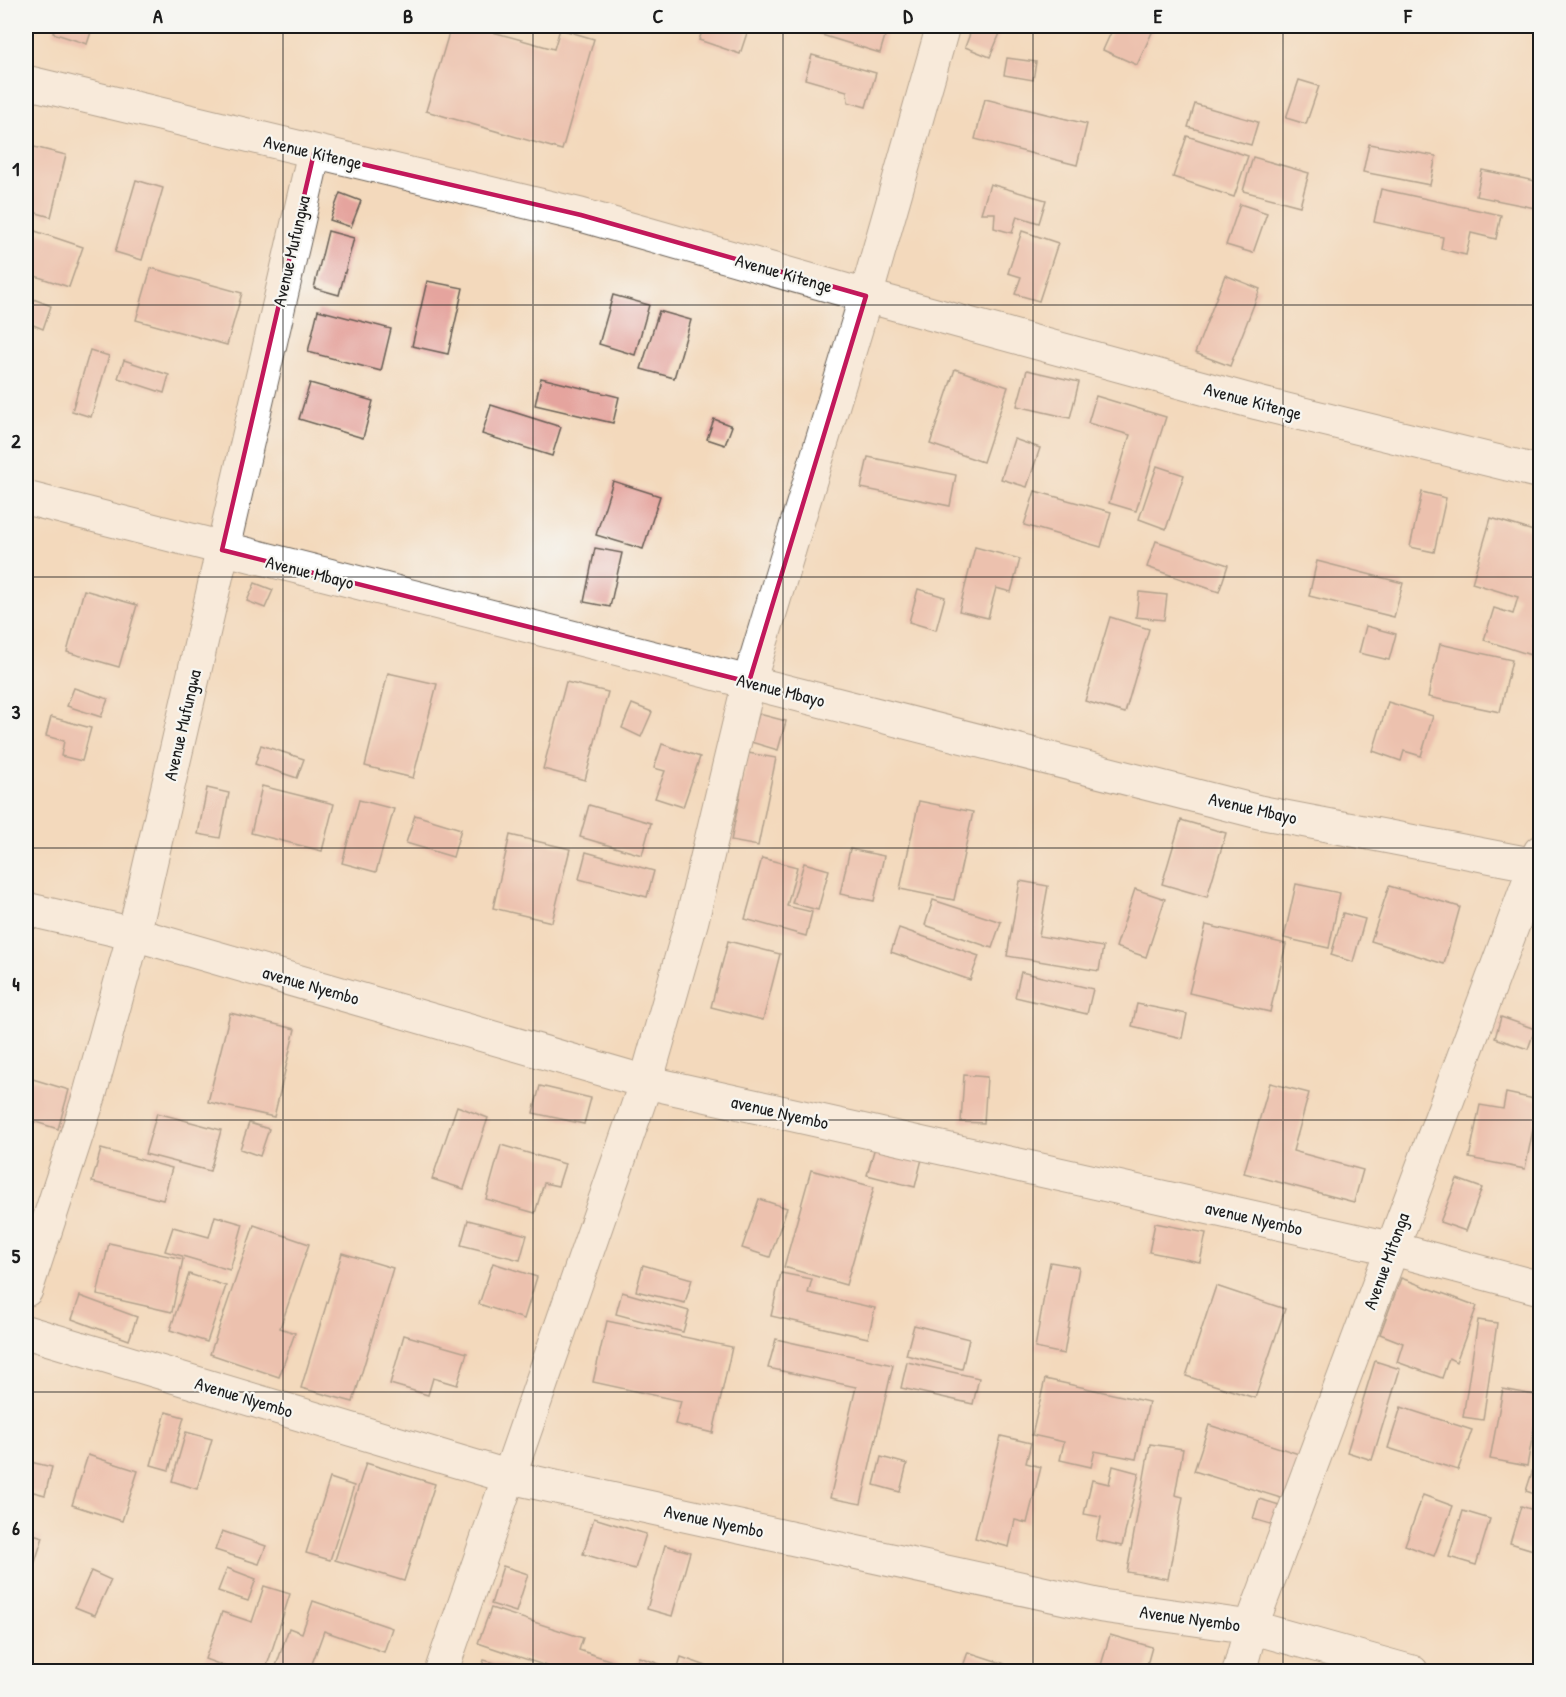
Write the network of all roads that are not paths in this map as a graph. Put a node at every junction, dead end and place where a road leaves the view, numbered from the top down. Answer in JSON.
{"nodes":[{"id":1,"x":944,"y":26,"type":"edge"},
{"id":2,"x":26,"y":82,"type":"edge"},
{"id":3,"x":314,"y":153,"type":"junction"},
{"id":4,"x":866,"y":296,"type":"junction"},
{"id":5,"x":1540,"y":472,"type":"edge"},
{"id":6,"x":26,"y":498,"type":"edge"},
{"id":7,"x":222,"y":550,"type":"junction"},
{"id":8,"x":749,"y":682,"type":"junction"},
{"id":9,"x":1539,"y":861,"type":"edge"},
{"id":10,"x":26,"y":909,"type":"edge"},
{"id":11,"x":134,"y":934,"type":"junction"},
{"id":12,"x":646,"y":1082,"type":"junction"},
{"id":13,"x":1390,"y":1248,"type":"junction"},
{"id":14,"x":1540,"y":1288,"type":"edge"},
{"id":15,"x":26,"y":1290,"type":"edge"},
{"id":16,"x":26,"y":1332,"type":"edge"},
{"id":17,"x":510,"y":1477,"type":"junction"},
{"id":18,"x":1251,"y":1627,"type":"junction"},
{"id":19,"x":441,"y":1671,"type":"edge"},
{"id":20,"x":1239,"y":1671,"type":"edge"},
{"id":21,"x":1412,"y":1671,"type":"edge"}],
"edges":[{"from":1,"to":4,"type":"street"},
{"from":2,"to":3,"type":"street","name":"Avenue Kitenge"},
{"from":3,"to":4,"type":"street","name":"Avenue Kitenge"},
{"from":3,"to":7,"type":"street","name":"Avenue Mufungwa"},
{"from":4,"to":5,"type":"street","name":"Avenue Kitenge"},
{"from":4,"to":8,"type":"street"},
{"from":6,"to":7,"type":"street","name":"Avenue Mbayo"},
{"from":7,"to":8,"type":"street","name":"Avenue Mbayo"},
{"from":7,"to":11,"type":"street","name":"Avenue Mufungwa"},
{"from":8,"to":9,"type":"street","name":"Avenue Mbayo"},
{"from":8,"to":12,"type":"street"},
{"from":9,"to":13,"type":"street","name":"Avenue Mitonga"},
{"from":10,"to":11,"type":"street","name":"avenue Nyembo"},
{"from":11,"to":12,"type":"street","name":"avenue Nyembo"},
{"from":11,"to":15,"type":"street","name":"Avenue Mufungwa"},
{"from":12,"to":13,"type":"street","name":"avenue Nyembo"},
{"from":12,"to":17,"type":"street"},
{"from":13,"to":14,"type":"street","name":"avenue Nyembo"},
{"from":13,"to":18,"type":"street","name":"Avenue Mitonga"},
{"from":16,"to":17,"type":"street","name":"Avenue Nyembo"},
{"from":17,"to":18,"type":"street","name":"Avenue Nyembo"},
{"from":17,"to":19,"type":"street"},
{"from":18,"to":20,"type":"street","name":"Avenue Mitonga"},
{"from":18,"to":21,"type":"street","name":"Avenue Nyembo"}]}
